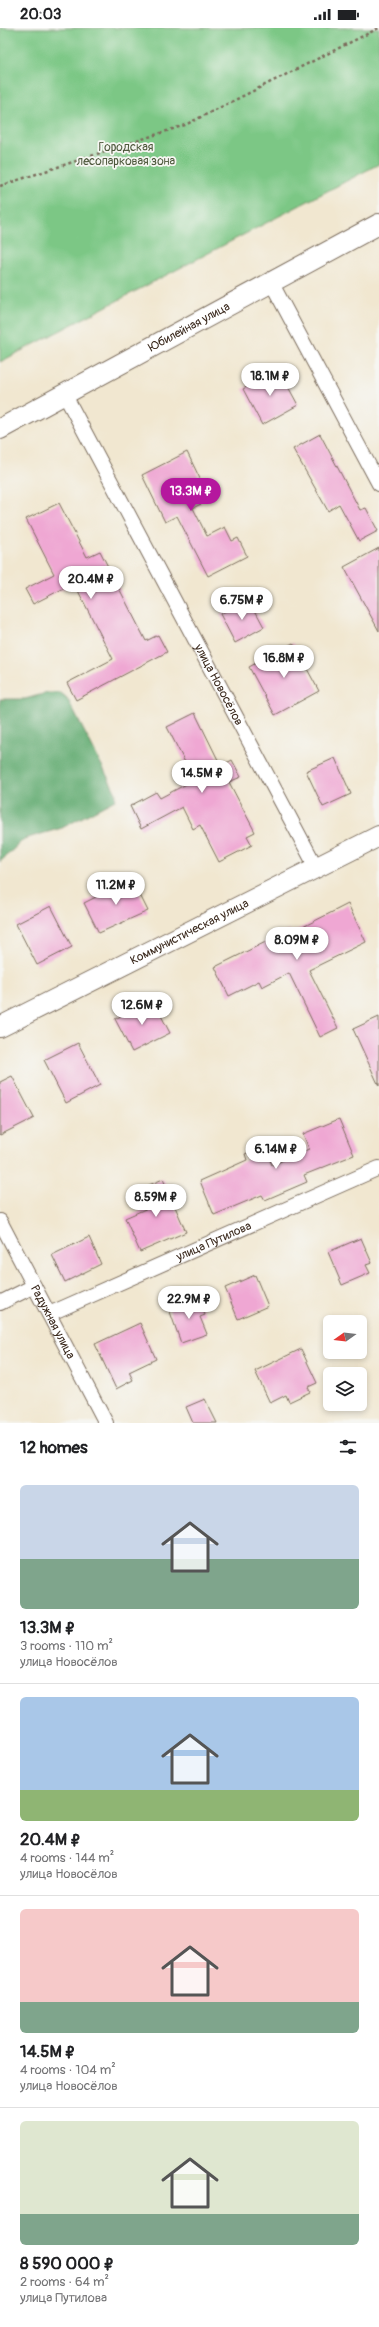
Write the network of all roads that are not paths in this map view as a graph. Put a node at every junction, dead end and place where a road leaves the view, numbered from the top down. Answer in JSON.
{"nodes":[{"id":1,"x":379,"y":224,"type":"edge"},
{"id":2,"x":271,"y":282,"type":"junction"},
{"id":3,"x":64,"y":395,"type":"junction"},
{"id":4,"x":0,"y":429,"type":"edge"},
{"id":5,"x":379,"y":484,"type":"edge"},
{"id":6,"x":379,"y":836,"type":"edge"},
{"id":7,"x":317,"y":869,"type":"junction"},
{"id":8,"x":0,"y":1027,"type":"edge"},
{"id":9,"x":379,"y":1168,"type":"edge"},
{"id":10,"x":0,"y":1221,"type":"edge"},
{"id":11,"x":34,"y":1286,"type":"junction"},
{"id":12,"x":0,"y":1303,"type":"edge"},
{"id":13,"x":49,"y":1314,"type":"junction"},
{"id":14,"x":106,"y":1423,"type":"edge"}],
"edges":[{"from":1,"to":2,"type":"street","name":"Юбилейная улица"},
{"from":2,"to":3,"type":"street","name":"Юбилейная улица"},
{"from":2,"to":5,"type":"street"},
{"from":3,"to":4,"type":"street","name":"Юбилейная улица"},
{"from":3,"to":7,"type":"street","name":"улица Новосёлов"},
{"from":6,"to":7,"type":"street","name":"Коммунистическая улица"},
{"from":7,"to":8,"type":"street","name":"Коммунистическая улица"},
{"from":9,"to":13,"type":"street","name":"улица Путилова"},
{"from":10,"to":11,"type":"street","name":"Радужная улица"},
{"from":11,"to":12,"type":"street"},
{"from":11,"to":13,"type":"street","name":"Радужная улица"},
{"from":13,"to":14,"type":"street","name":"Радужная улица"}]}
